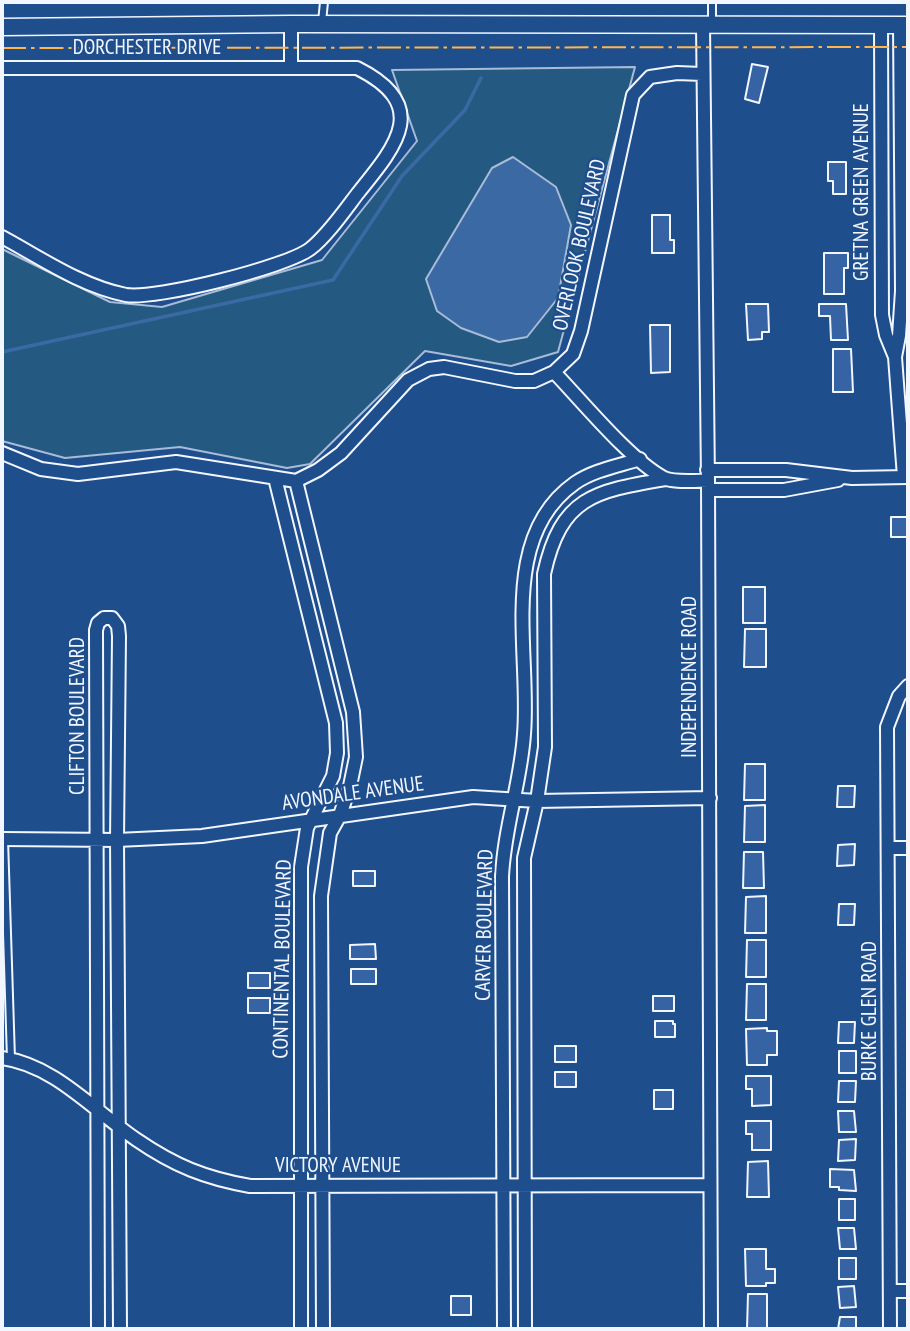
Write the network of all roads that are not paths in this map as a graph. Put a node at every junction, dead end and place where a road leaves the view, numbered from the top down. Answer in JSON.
{"nodes":[{"id":1,"x":324,"y":2,"type":"edge"},
{"id":2,"x":712,"y":2,"type":"edge"},
{"id":3,"x":291,"y":24,"type":"junction"},
{"id":4,"x":321,"y":24,"type":"junction"},
{"id":5,"x":708,"y":24,"type":"junction"},
{"id":6,"x":881,"y":24,"type":"junction"},
{"id":7,"x":904,"y":24,"type":"edge"},
{"id":8,"x":2,"y":27,"type":"edge"},
{"id":9,"x":292,"y":67,"type":"junction"},
{"id":10,"x":2,"y":68,"type":"edge"},
{"id":11,"x":702,"y":74,"type":"junction"},
{"id":12,"x":2,"y":237,"type":"edge"},
{"id":13,"x":882,"y":279,"type":"junction"},
{"id":14,"x":904,"y":287,"type":"edge"},
{"id":15,"x":882,"y":307,"type":"junction"},
{"id":16,"x":901,"y":307,"type":"junction"},
{"id":17,"x":895,"y":357,"type":"junction"},
{"id":18,"x":554,"y":372,"type":"junction"},
{"id":19,"x":2,"y":453,"type":"edge"},
{"id":20,"x":640,"y":459,"type":"junction"},
{"id":21,"x":906,"y":477,"type":"edge"},
{"id":22,"x":275,"y":478,"type":"junction"},
{"id":23,"x":852,"y":478,"type":"junction"},
{"id":24,"x":666,"y":479,"type":"junction"},
{"id":25,"x":707,"y":480,"type":"junction"},
{"id":26,"x":296,"y":481,"type":"junction"},
{"id":27,"x":904,"y":691,"type":"edge"},
{"id":28,"x":710,"y":798,"type":"junction"},
{"id":29,"x":514,"y":799,"type":"junction"},
{"id":30,"x":537,"y":801,"type":"junction"},
{"id":31,"x":340,"y":815,"type":"junction"},
{"id":32,"x":311,"y":819,"type":"junction"},
{"id":33,"x":3,"y":839,"type":"edge"},
{"id":34,"x":97,"y":840,"type":"junction"},
{"id":35,"x":117,"y":840,"type":"junction"},
{"id":36,"x":888,"y":848,"type":"junction"},
{"id":37,"x":908,"y":848,"type":"edge"},
{"id":38,"x":6,"y":1058,"type":"edge"},
{"id":39,"x":97,"y":1109,"type":"junction"},
{"id":40,"x":120,"y":1125,"type":"junction"},
{"id":41,"x":322,"y":1185,"type":"junction"},
{"id":42,"x":710,"y":1185,"type":"junction"},
{"id":43,"x":302,"y":1186,"type":"junction"},
{"id":44,"x":504,"y":1186,"type":"junction"},
{"id":45,"x":525,"y":1186,"type":"junction"},
{"id":46,"x":890,"y":1291,"type":"junction"},
{"id":47,"x":908,"y":1291,"type":"edge"},
{"id":48,"x":99,"y":1329,"type":"edge"},
{"id":49,"x":120,"y":1329,"type":"edge"},
{"id":50,"x":301,"y":1329,"type":"edge"},
{"id":51,"x":323,"y":1329,"type":"edge"},
{"id":52,"x":504,"y":1329,"type":"edge"},
{"id":53,"x":525,"y":1329,"type":"edge"},
{"id":54,"x":711,"y":1329,"type":"edge"},
{"id":55,"x":890,"y":1329,"type":"edge"}],
"edges":[{"from":1,"to":4,"type":"lane"},
{"from":2,"to":5,"type":"lane"},
{"from":3,"to":4,"type":"main road"},
{"from":3,"to":8,"type":"main road"},
{"from":3,"to":9,"type":"street"},
{"from":4,"to":5,"type":"main road"},
{"from":5,"to":6,"type":"main road"},
{"from":5,"to":11,"type":"street","name":"INDEPENDENCE ROAD"},
{"from":6,"to":7,"type":"main road"},
{"from":6,"to":13,"type":"street","name":"GRETNA GREEN AVENUE"},
{"from":7,"to":14,"type":"street","name":"GRETNA GREEN AVENUE"},
{"from":9,"to":10,"type":"street","name":"DORCHESTER DRIVE"},
{"from":9,"to":12,"type":"street","name":"DORCHESTER DRIVE"},
{"from":11,"to":18,"type":"street","name":"OVERLOOK BOULEVARD"},
{"from":11,"to":25,"type":"street","name":"INDEPENDENCE ROAD"},
{"from":13,"to":14,"type":"street"},
{"from":13,"to":15,"type":"street","name":"GRETNA GREEN AVENUE"},
{"from":14,"to":16,"type":"street","name":"GRETNA GREEN AVENUE"},
{"from":15,"to":16,"type":"street"},
{"from":15,"to":17,"type":"street","name":"GRETNA GREEN AVENUE"},
{"from":16,"to":17,"type":"street","name":"GRETNA GREEN AVENUE"},
{"from":17,"to":21,"type":"street","name":"GRETNA GREEN AVENUE"},
{"from":18,"to":20,"type":"street"},
{"from":18,"to":26,"type":"street"},
{"from":19,"to":22,"type":"street"},
{"from":20,"to":24,"type":"street"},
{"from":20,"to":29,"type":"street","name":"CARVER BOULEVARD"},
{"from":21,"to":23,"type":"street"},
{"from":22,"to":26,"type":"street"},
{"from":22,"to":32,"type":"street","name":"CONTINENTAL BOULEVARD"},
{"from":23,"to":25,"type":"street"},
{"from":23,"to":25,"type":"street"},
{"from":24,"to":25,"type":"street","name":"CARVER BOULEVARD"},
{"from":24,"to":30,"type":"street","name":"CARVER BOULEVARD"},
{"from":25,"to":28,"type":"street","name":"INDEPENDENCE ROAD"},
{"from":26,"to":31,"type":"street","name":"CONTINENTAL BOULEVARD"},
{"from":27,"to":36,"type":"street","name":"BURKE GLEN ROAD"},
{"from":28,"to":30,"type":"street","name":"AVONDALE AVENUE"},
{"from":28,"to":42,"type":"street","name":"INDEPENDENCE ROAD"},
{"from":29,"to":30,"type":"street","name":"AVONDALE AVENUE"},
{"from":29,"to":31,"type":"street","name":"AVONDALE AVENUE"},
{"from":29,"to":44,"type":"street","name":"CARVER BOULEVARD"},
{"from":30,"to":45,"type":"street","name":"CARVER BOULEVARD"},
{"from":31,"to":32,"type":"street","name":"AVONDALE AVENUE"},
{"from":31,"to":41,"type":"street","name":"CONTINENTAL BOULEVARD"},
{"from":32,"to":35,"type":"street","name":"AVONDALE AVENUE"},
{"from":32,"to":43,"type":"street","name":"CONTINENTAL BOULEVARD"},
{"from":33,"to":34,"type":"street","name":"AVONDALE AVENUE"},
{"from":33,"to":38,"type":"lane"},
{"from":34,"to":35,"type":"street","name":"AVONDALE AVENUE"},
{"from":34,"to":35,"type":"street","name":"CLIFTON BOULEVARD"},
{"from":34,"to":39,"type":"street","name":"CLIFTON BOULEVARD"},
{"from":35,"to":40,"type":"street","name":"CLIFTON BOULEVARD"},
{"from":36,"to":37,"type":"street"},
{"from":36,"to":46,"type":"street","name":"BURKE GLEN ROAD"},
{"from":38,"to":39,"type":"street","name":"VICTORY AVENUE"},
{"from":39,"to":40,"type":"street","name":"VICTORY AVENUE"},
{"from":39,"to":48,"type":"street","name":"CLIFTON BOULEVARD"},
{"from":40,"to":43,"type":"street","name":"VICTORY AVENUE"},
{"from":40,"to":49,"type":"street","name":"CLIFTON BOULEVARD"},
{"from":41,"to":43,"type":"street","name":"VICTORY AVENUE"},
{"from":41,"to":44,"type":"street","name":"VICTORY AVENUE"},
{"from":41,"to":51,"type":"street","name":"CONTINENTAL BOULEVARD"},
{"from":42,"to":45,"type":"street","name":"VICTORY AVENUE"},
{"from":42,"to":54,"type":"street","name":"INDEPENDENCE ROAD"},
{"from":43,"to":50,"type":"street","name":"CONTINENTAL BOULEVARD"},
{"from":44,"to":45,"type":"street","name":"VICTORY AVENUE"},
{"from":44,"to":52,"type":"street","name":"CARVER BOULEVARD"},
{"from":45,"to":53,"type":"street","name":"CARVER BOULEVARD"},
{"from":46,"to":47,"type":"street"},
{"from":46,"to":55,"type":"street","name":"BURKE GLEN ROAD"}]}
